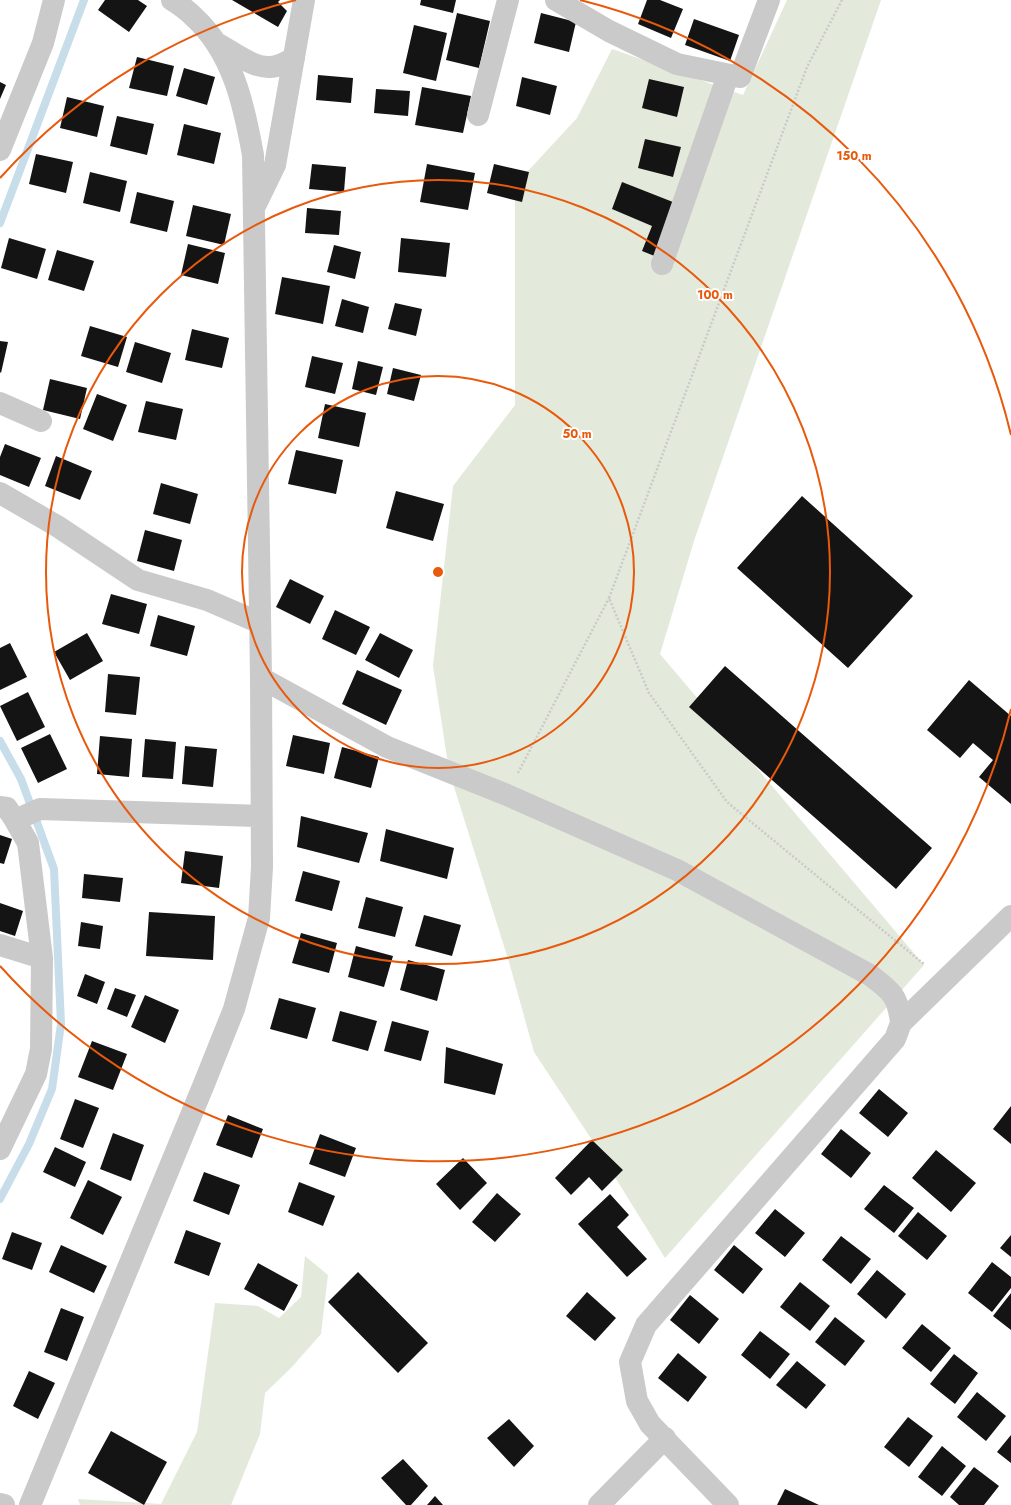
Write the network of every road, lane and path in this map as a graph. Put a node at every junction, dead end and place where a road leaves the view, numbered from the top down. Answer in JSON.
{"nodes":[{"id":1,"x":54,"y":0,"type":"edge"},
{"id":2,"x":172,"y":0,"type":"edge"},
{"id":3,"x":304,"y":0,"type":"edge"},
{"id":4,"x":508,"y":0,"type":"edge"},
{"id":5,"x":556,"y":0,"type":"edge"},
{"id":6,"x":769,"y":0,"type":"edge"},
{"id":7,"x":842,"y":0,"type":"edge"},
{"id":8,"x":218,"y":44,"type":"junction"},
{"id":9,"x":294,"y":58,"type":"junction"},
{"id":10,"x":728,"y":75,"type":"junction"},
{"id":11,"x":478,"y":115,"type":"dead end"},
{"id":12,"x":0,"y":150,"type":"edge"},
{"id":13,"x":254,"y":208,"type":"junction"},
{"id":14,"x":662,"y":264,"type":"dead end"},
{"id":15,"x":0,"y":403,"type":"edge"},
{"id":16,"x":41,"y":421,"type":"dead end"},
{"id":17,"x":0,"y":493,"type":"edge"},
{"id":18,"x":609,"y":598,"type":"junction"},
{"id":19,"x":260,"y":623,"type":"junction"},
{"id":20,"x":261,"y":678,"type":"junction"},
{"id":21,"x":507,"y":795,"type":"junction"},
{"id":22,"x":8,"y":814,"type":"edge"},
{"id":23,"x":260,"y":816,"type":"junction"},
{"id":24,"x":1011,"y":916,"type":"edge"},
{"id":25,"x":0,"y":945,"type":"edge"},
{"id":26,"x":42,"y":958,"type":"junction"},
{"id":27,"x":944,"y":980,"type":"junction"},
{"id":28,"x":901,"y":1023,"type":"junction"},
{"id":29,"x":0,"y":1149,"type":"edge"},
{"id":30,"x":665,"y":1438,"type":"junction"},
{"id":31,"x":0,"y":1504,"type":"edge"},
{"id":32,"x":4,"y":1505,"type":"edge"},
{"id":33,"x":30,"y":1505,"type":"edge"},
{"id":34,"x":599,"y":1505,"type":"edge"},
{"id":35,"x":728,"y":1505,"type":"edge"}],
"edges":[{"from":1,"to":12,"type":"street"},
{"from":2,"to":8,"type":"street"},
{"from":3,"to":9,"type":"street"},
{"from":4,"to":11,"type":"street"},
{"from":5,"to":10,"type":"street"},
{"from":6,"to":10,"type":"street"},
{"from":7,"to":18,"type":"path"},
{"from":8,"to":9,"type":"street"},
{"from":8,"to":13,"type":"street"},
{"from":9,"to":13,"type":"street"},
{"from":10,"to":14,"type":"street"},
{"from":13,"to":19,"type":"street"},
{"from":15,"to":16,"type":"street"},
{"from":17,"to":19,"type":"street"},
{"from":18,"to":21,"type":"path"},
{"from":18,"to":27,"type":"path"},
{"from":19,"to":20,"type":"street"},
{"from":20,"to":21,"type":"street"},
{"from":20,"to":23,"type":"street"},
{"from":21,"to":28,"type":"street"},
{"from":22,"to":23,"type":"street"},
{"from":22,"to":26,"type":"street"},
{"from":23,"to":33,"type":"street"},
{"from":24,"to":27,"type":"street"},
{"from":25,"to":26,"type":"street"},
{"from":26,"to":29,"type":"street"},
{"from":27,"to":28,"type":"street"},
{"from":28,"to":30,"type":"street"},
{"from":30,"to":34,"type":"street"},
{"from":30,"to":35,"type":"street"},
{"from":31,"to":32,"type":"street"}]}
